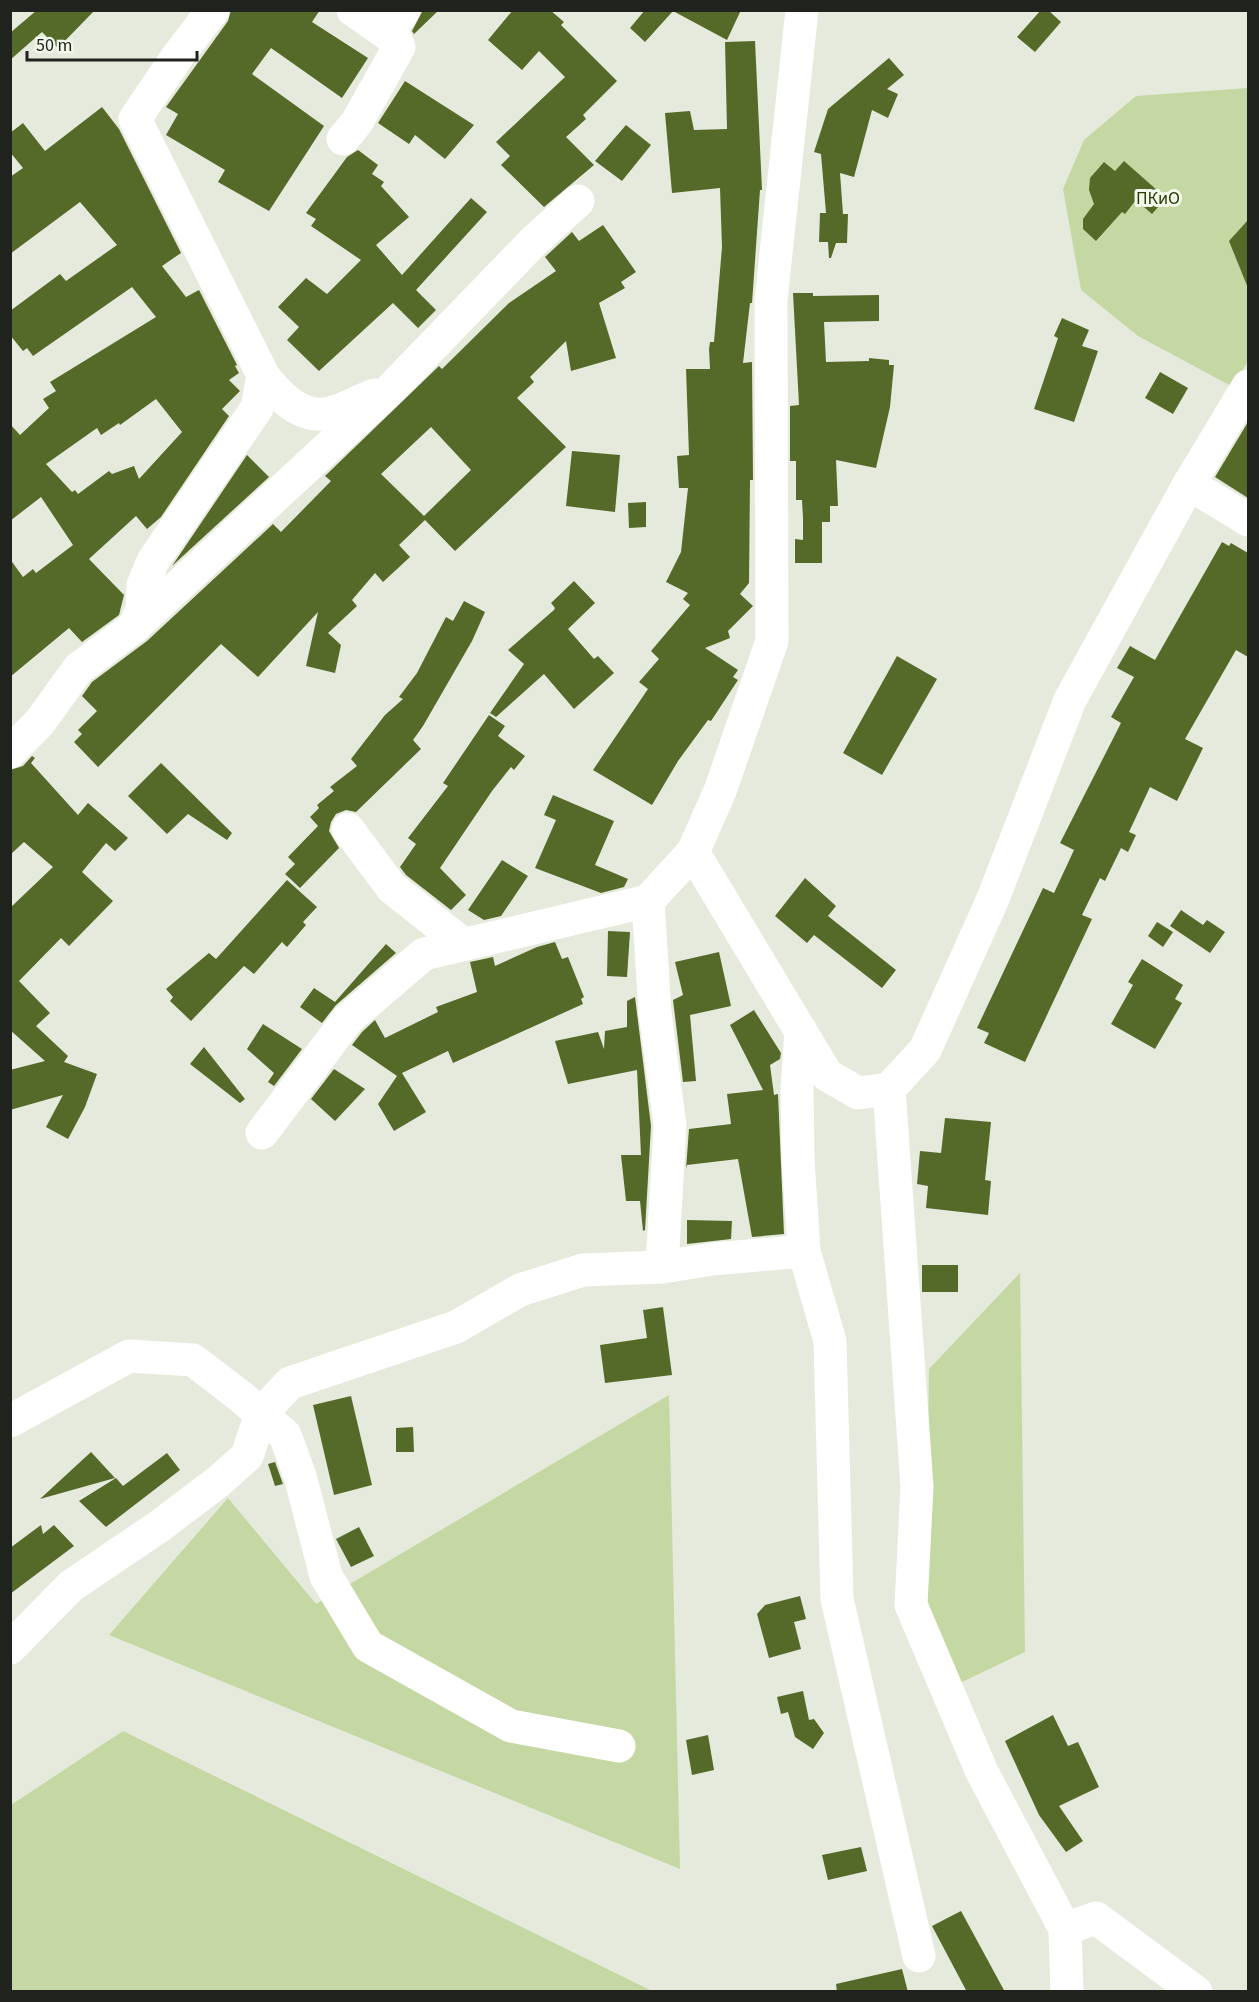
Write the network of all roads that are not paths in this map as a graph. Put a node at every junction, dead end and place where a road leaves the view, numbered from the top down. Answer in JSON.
{"nodes":[{"id":1,"x":213,"y":10,"type":"edge"},
{"id":2,"x":353,"y":10,"type":"edge"},
{"id":3,"x":802,"y":10,"type":"edge"},
{"id":4,"x":396,"y":22,"type":"edge"},
{"id":5,"x":343,"y":139,"type":"dead end"},
{"id":6,"x":578,"y":201,"type":"dead end"},
{"id":7,"x":263,"y":375,"type":"junction"},
{"id":8,"x":1248,"y":386,"type":"edge"},
{"id":9,"x":391,"y":389,"type":"junction"},
{"id":10,"x":1189,"y":484,"type":"junction"},
{"id":11,"x":1248,"y":520,"type":"edge"},
{"id":12,"x":134,"y":627,"type":"junction"},
{"id":13,"x":10,"y":752,"type":"edge"},
{"id":14,"x":348,"y":829,"type":"dead end"},
{"id":15,"x":693,"y":852,"type":"junction"},
{"id":16,"x":648,"y":901,"type":"junction"},
{"id":17,"x":463,"y":944,"type":"junction"},
{"id":18,"x":801,"y":1031,"type":"junction"},
{"id":19,"x":890,"y":1089,"type":"junction"},
{"id":20,"x":262,"y":1133,"type":"dead end"},
{"id":21,"x":804,"y":1251,"type":"junction"},
{"id":22,"x":662,"y":1267,"type":"junction"},
{"id":23,"x":261,"y":1414,"type":"junction"},
{"id":24,"x":10,"y":1421,"type":"edge"},
{"id":25,"x":10,"y":1648,"type":"edge"},
{"id":26,"x":619,"y":1746,"type":"dead end"},
{"id":27,"x":1065,"y":1929,"type":"junction"},
{"id":28,"x":919,"y":1956,"type":"dead end"},
{"id":29,"x":1067,"y":1992,"type":"edge"},
{"id":30,"x":1196,"y":1992,"type":"edge"}],
"edges":[{"from":1,"to":7,"type":"street"},
{"from":2,"to":4,"type":"street"},
{"from":3,"to":15,"type":"street"},
{"from":4,"to":5,"type":"street"},
{"from":6,"to":9,"type":"street"},
{"from":7,"to":9,"type":"street"},
{"from":7,"to":12,"type":"street"},
{"from":8,"to":10,"type":"street"},
{"from":9,"to":12,"type":"street"},
{"from":10,"to":11,"type":"street"},
{"from":10,"to":19,"type":"street"},
{"from":12,"to":13,"type":"street"},
{"from":14,"to":17,"type":"street"},
{"from":15,"to":16,"type":"street"},
{"from":15,"to":18,"type":"street"},
{"from":16,"to":17,"type":"street"},
{"from":16,"to":22,"type":"street"},
{"from":17,"to":20,"type":"street"},
{"from":18,"to":19,"type":"street"},
{"from":18,"to":21,"type":"street"},
{"from":19,"to":27,"type":"street"},
{"from":21,"to":22,"type":"street"},
{"from":21,"to":28,"type":"street"},
{"from":22,"to":23,"type":"street"},
{"from":23,"to":24,"type":"street"},
{"from":23,"to":25,"type":"street"},
{"from":23,"to":26,"type":"street"},
{"from":27,"to":29,"type":"street"},
{"from":27,"to":30,"type":"street"}]}
